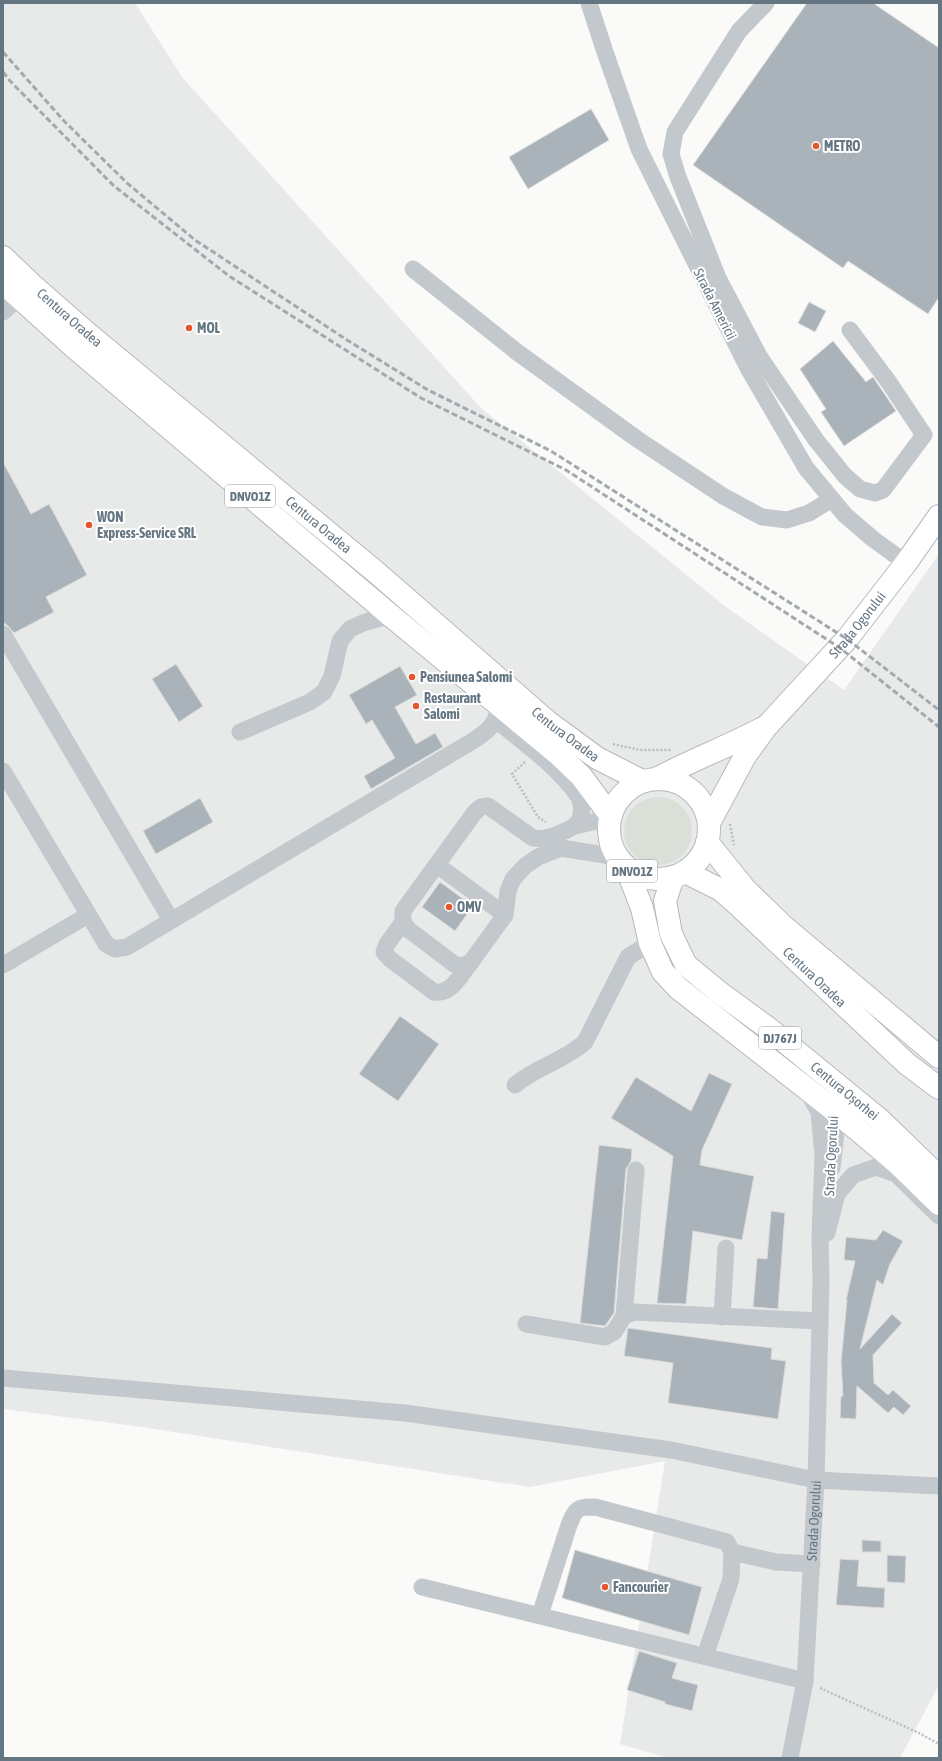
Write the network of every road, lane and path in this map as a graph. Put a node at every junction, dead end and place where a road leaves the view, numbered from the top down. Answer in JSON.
{"nodes":[{"id":1,"x":589,"y":3,"type":"edge"},
{"id":2,"x":766,"y":3,"type":"edge"},
{"id":3,"x":3,"y":257,"type":"edge"},
{"id":4,"x":413,"y":269,"type":"dead end"},
{"id":5,"x":3,"y":283,"type":"edge"},
{"id":6,"x":11,"y":305,"type":"edge"},
{"id":7,"x":850,"y":330,"type":"dead end"},
{"id":8,"x":832,"y":499,"type":"junction"},
{"id":9,"x":939,"y":516,"type":"edge"},
{"id":10,"x":906,"y":563,"type":"junction"},
{"id":11,"x":390,"y":615,"type":"junction"},
{"id":12,"x":3,"y":634,"type":"edge"},
{"id":13,"x":495,"y":718,"type":"junction"},
{"id":14,"x":766,"y":727,"type":"junction"},
{"id":15,"x":240,"y":732,"type":"dead end"},
{"id":16,"x":3,"y":771,"type":"edge"},
{"id":17,"x":650,"y":780,"type":"junction"},
{"id":18,"x":610,"y":817,"type":"junction"},
{"id":19,"x":575,"y":826,"type":"junction"},
{"id":20,"x":708,"y":833,"type":"junction"},
{"id":21,"x":621,"y":862,"type":"junction"},
{"id":22,"x":437,"y":865,"type":"junction"},
{"id":23,"x":679,"y":874,"type":"junction"},
{"id":24,"x":88,"y":915,"type":"junction"},
{"id":25,"x":505,"y":915,"type":"junction"},
{"id":26,"x":171,"y":920,"type":"junction"},
{"id":27,"x":403,"y":922,"type":"junction"},
{"id":28,"x":650,"y":943,"type":"junction"},
{"id":29,"x":471,"y":962,"type":"junction"},
{"id":30,"x":3,"y":965,"type":"edge"},
{"id":31,"x":768,"y":1028,"type":"junction"},
{"id":32,"x":939,"y":1057,"type":"edge"},
{"id":33,"x":515,"y":1085,"type":"dead end"},
{"id":34,"x":805,"y":1088,"type":"junction"},
{"id":35,"x":939,"y":1088,"type":"edge"},
{"id":36,"x":834,"y":1110,"type":"junction"},
{"id":37,"x":636,"y":1170,"type":"dead end"},
{"id":38,"x":939,"y":1177,"type":"edge"},
{"id":39,"x":939,"y":1204,"type":"edge"},
{"id":40,"x":939,"y":1216,"type":"edge"},
{"id":41,"x":826,"y":1237,"type":"junction"},
{"id":42,"x":726,"y":1248,"type":"dead end"},
{"id":43,"x":821,"y":1282,"type":"junction"},
{"id":44,"x":624,"y":1316,"type":"junction"},
{"id":45,"x":722,"y":1317,"type":"junction"},
{"id":46,"x":820,"y":1321,"type":"junction"},
{"id":47,"x":526,"y":1324,"type":"dead end"},
{"id":48,"x":3,"y":1378,"type":"edge"},
{"id":49,"x":816,"y":1480,"type":"junction"},
{"id":50,"x":939,"y":1486,"type":"edge"},
{"id":51,"x":732,"y":1552,"type":"junction"},
{"id":52,"x":812,"y":1564,"type":"junction"},
{"id":53,"x":422,"y":1587,"type":"dead end"},
{"id":54,"x":540,"y":1615,"type":"junction"},
{"id":55,"x":705,"y":1656,"type":"junction"},
{"id":56,"x":805,"y":1681,"type":"junction"},
{"id":57,"x":939,"y":1744,"type":"edge"},
{"id":58,"x":790,"y":1758,"type":"edge"}],
"edges":[{"from":1,"to":8,"type":"street","name":"Strada Americii"},
{"from":2,"to":7,"type":"street"},
{"from":3,"to":17,"type":"main road","name":"Centura Oradea","number":"DNVO1Z"},
{"from":4,"to":8,"type":"street"},
{"from":5,"to":6,"type":"main road","name":"Centura Oradea","number":"DNVO1Z"},
{"from":6,"to":11,"type":"main road","name":"Centura Oradea","number":"DNVO1Z"},
{"from":8,"to":10,"type":"street","name":"Strada Americii"},
{"from":9,"to":10,"type":"main road","name":"Strada Ogorului"},
{"from":10,"to":14,"type":"main road","name":"Strada Ogorului"},
{"from":11,"to":13,"type":"main road","name":"Centura Oradea","number":"DNVO1Z"},
{"from":11,"to":15,"type":"street"},
{"from":12,"to":26,"type":"street"},
{"from":13,"to":18,"type":"main road","name":"Centura Oradea","number":"DNVO1Z"},
{"from":13,"to":19,"type":"street"},
{"from":13,"to":26,"type":"street"},
{"from":14,"to":17,"type":"main road","name":"Strada Ogorului"},
{"from":14,"to":20,"type":"main road","name":"Strada Ogorului"},
{"from":16,"to":24,"type":"street"},
{"from":17,"to":18,"type":"main road"},
{"from":17,"to":20,"type":"main road","number":"DNVO1Z"},
{"from":18,"to":19,"type":"street"},
{"from":18,"to":21,"type":"main road","number":"DNVO1Z"},
{"from":19,"to":22,"type":"street"},
{"from":20,"to":23,"type":"main road"},
{"from":20,"to":32,"type":"main road","name":"Centura Oradea","number":"DNVO1Z"},
{"from":21,"to":23,"type":"main road","number":"DNVO1Z"},
{"from":21,"to":25,"type":"street"},
{"from":21,"to":28,"type":"main road","name":"Centura Oșorhei","number":"DJ767J"},
{"from":22,"to":25,"type":"street"},
{"from":22,"to":27,"type":"street"},
{"from":23,"to":31,"type":"main road","name":"Centura Oșorhei","number":"DJ767J"},
{"from":23,"to":35,"type":"main road","name":"Centura Oradea","number":"DNVO1Z"},
{"from":24,"to":26,"type":"street"},
{"from":24,"to":30,"type":"street"},
{"from":25,"to":29,"type":"street"},
{"from":27,"to":29,"type":"street"},
{"from":27,"to":29,"type":"street"},
{"from":28,"to":33,"type":"street"},
{"from":28,"to":34,"type":"main road","name":"Centura Oșorhei","number":"DJ767J"},
{"from":31,"to":36,"type":"street","name":"Strada Ogorului"},
{"from":31,"to":38,"type":"main road","name":"Centura Oșorhei","number":"DJ767J"},
{"from":34,"to":36,"type":"main road","number":"DJ767J"},
{"from":34,"to":43,"type":"street","name":"Strada Ogorului"},
{"from":36,"to":39,"type":"main road","number":"DJ767J"},
{"from":36,"to":41,"type":"street","name":"Strada Ogorului"},
{"from":37,"to":44,"type":"street"},
{"from":40,"to":41,"type":"street","name":"Strada Ogorului"},
{"from":41,"to":43,"type":"street","name":"Strada Ogorului"},
{"from":42,"to":45,"type":"street"},
{"from":43,"to":46,"type":"street","name":"Strada Ogorului"},
{"from":44,"to":45,"type":"street"},
{"from":44,"to":47,"type":"street"},
{"from":45,"to":46,"type":"street"},
{"from":46,"to":49,"type":"street","name":"Strada Ogorului"},
{"from":48,"to":49,"type":"street"},
{"from":49,"to":50,"type":"street"},
{"from":49,"to":52,"type":"street","name":"Strada Ogorului"},
{"from":51,"to":52,"type":"street"},
{"from":51,"to":54,"type":"street"},
{"from":51,"to":55,"type":"street"},
{"from":52,"to":56,"type":"street","name":"Strada Ogorului"},
{"from":53,"to":54,"type":"street"},
{"from":54,"to":55,"type":"street"},
{"from":55,"to":56,"type":"street"},
{"from":56,"to":57,"type":"path"},
{"from":56,"to":58,"type":"street","name":"Strada Ogorului"}]}
